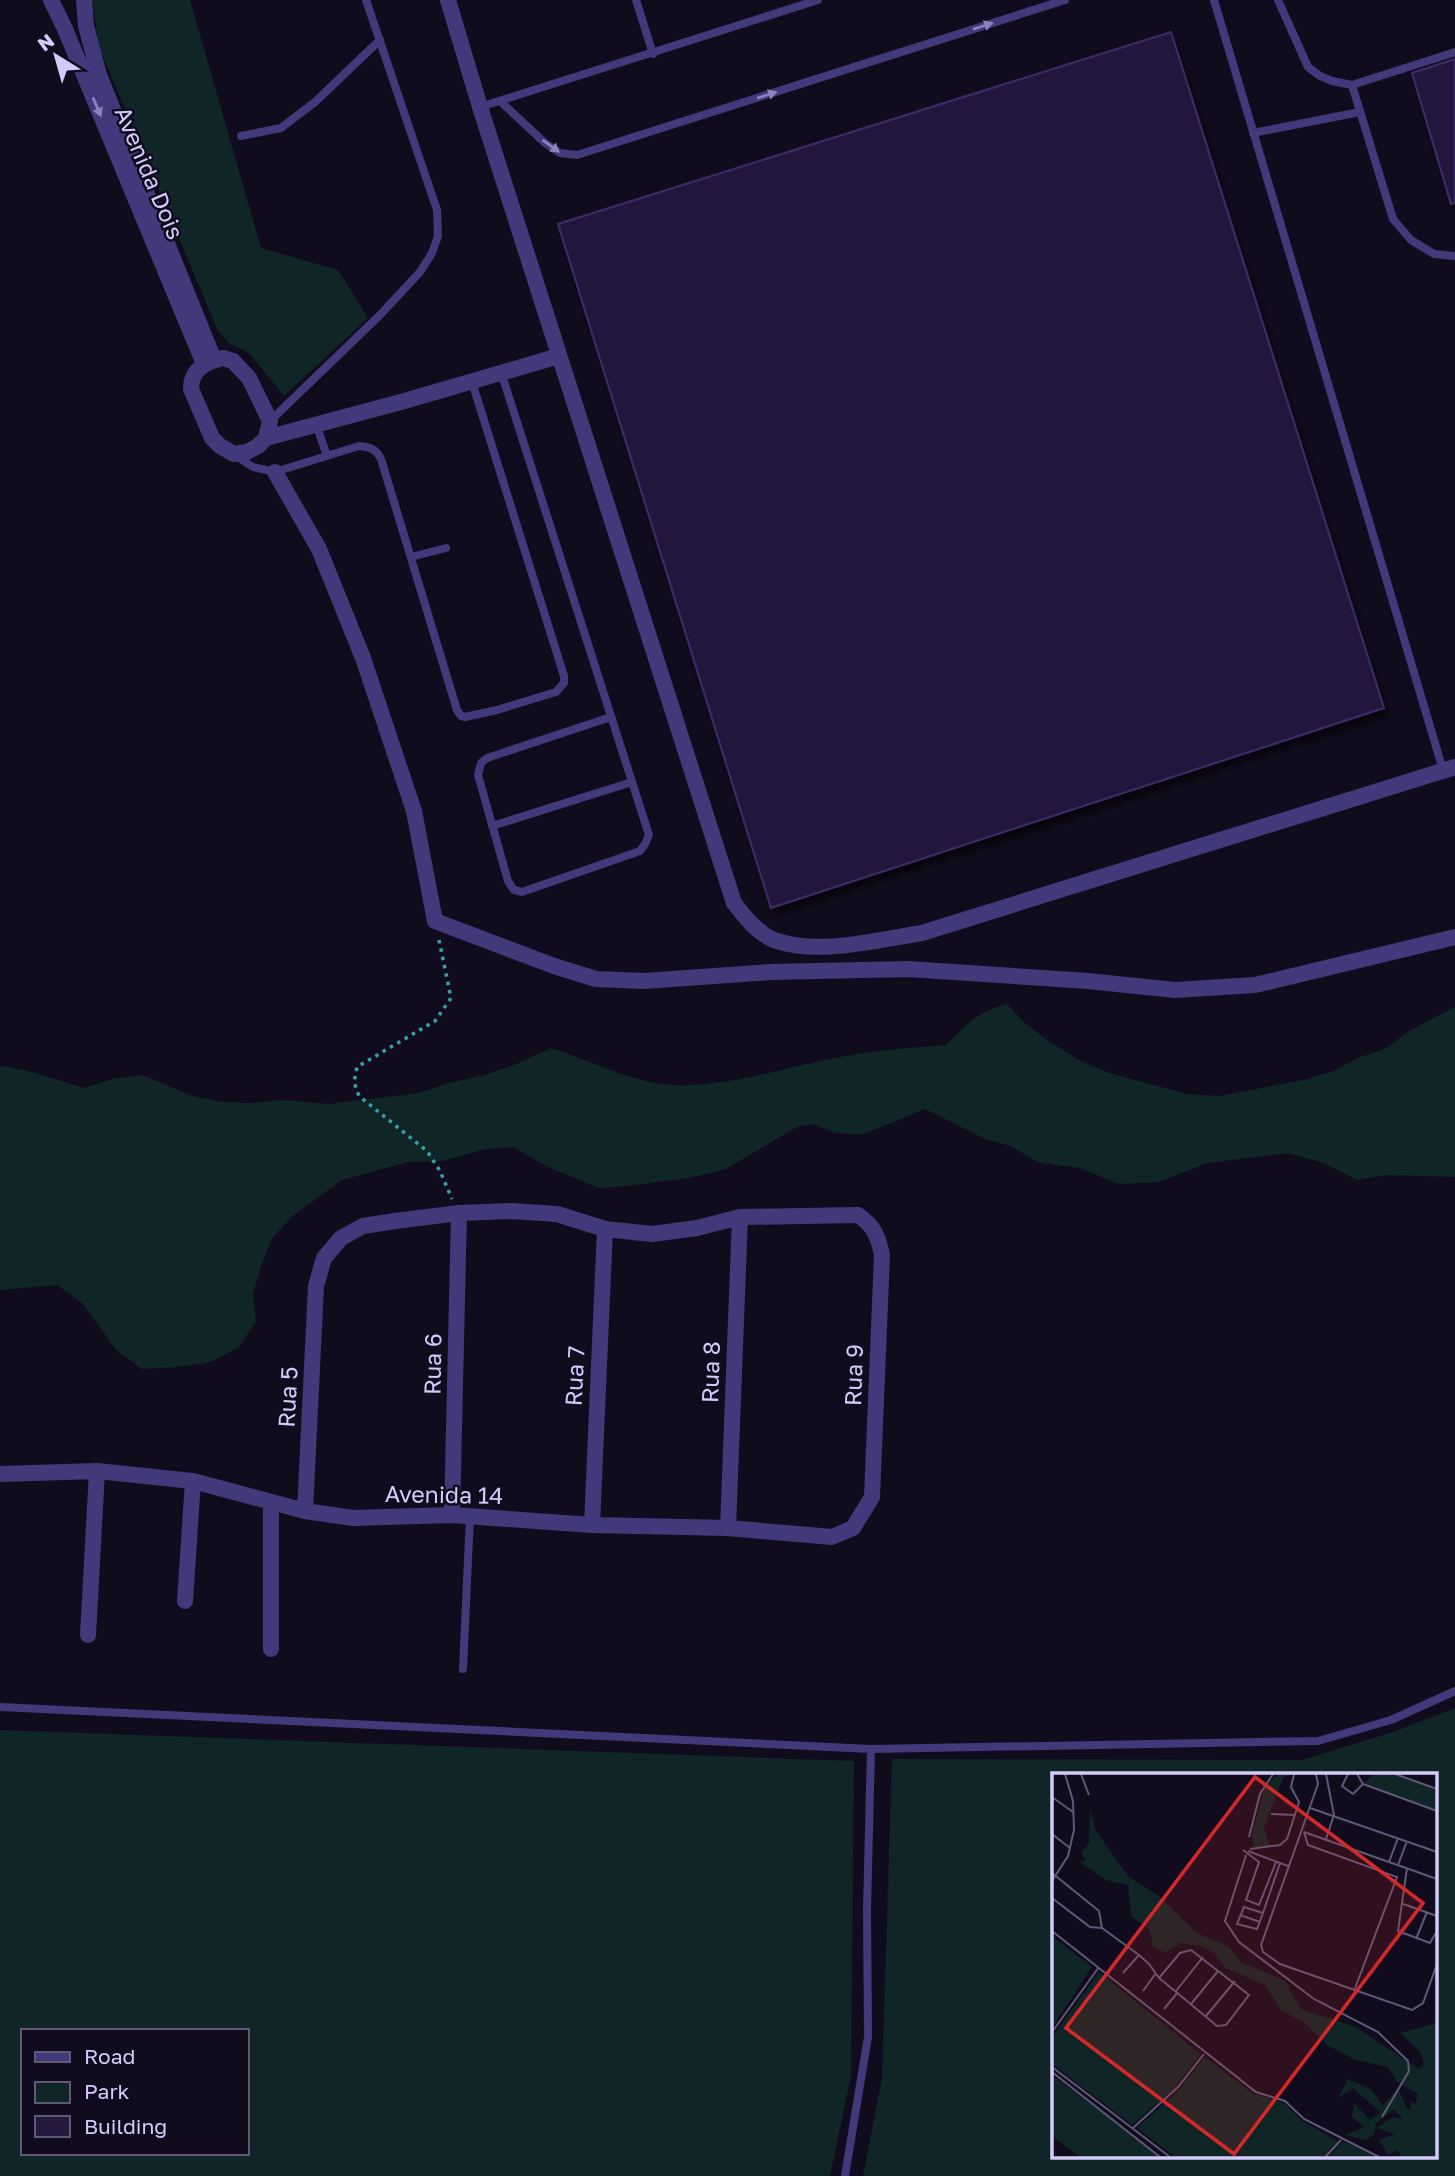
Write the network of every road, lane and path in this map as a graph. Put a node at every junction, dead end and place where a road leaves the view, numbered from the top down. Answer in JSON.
{"nodes":[{"id":1,"x":51,"y":0,"type":"edge"},
{"id":2,"x":84,"y":0,"type":"edge"},
{"id":3,"x":366,"y":0,"type":"edge"},
{"id":4,"x":448,"y":0,"type":"edge"},
{"id":5,"x":636,"y":0,"type":"edge"},
{"id":6,"x":818,"y":0,"type":"edge"},
{"id":7,"x":1065,"y":0,"type":"edge"},
{"id":8,"x":1214,"y":0,"type":"edge"},
{"id":9,"x":1278,"y":0,"type":"edge"},
{"id":10,"x":380,"y":40,"type":"junction"},
{"id":11,"x":1455,"y":52,"type":"edge"},
{"id":12,"x":653,"y":54,"type":"junction"},
{"id":13,"x":1352,"y":85,"type":"junction"},
{"id":14,"x":500,"y":101,"type":"junction"},
{"id":15,"x":480,"y":107,"type":"junction"},
{"id":16,"x":1360,"y":112,"type":"junction"},
{"id":17,"x":1253,"y":133,"type":"junction"},
{"id":18,"x":241,"y":136,"type":"dead end"},
{"id":19,"x":1455,"y":256,"type":"edge"},
{"id":20,"x":559,"y":356,"type":"junction"},
{"id":21,"x":209,"y":362,"type":"junction"},
{"id":22,"x":501,"y":372,"type":"junction"},
{"id":23,"x":471,"y":381,"type":"junction"},
{"id":24,"x":270,"y":421,"type":"junction"},
{"id":25,"x":316,"y":424,"type":"junction"},
{"id":26,"x":267,"y":439,"type":"junction"},
{"id":27,"x":234,"y":454,"type":"junction"},
{"id":28,"x":327,"y":456,"type":"junction"},
{"id":29,"x":275,"y":472,"type":"junction"},
{"id":30,"x":446,"y":548,"type":"dead end"},
{"id":31,"x":411,"y":556,"type":"junction"},
{"id":32,"x":611,"y":717,"type":"junction"},
{"id":33,"x":1449,"y":769,"type":"edge"},
{"id":34,"x":632,"y":782,"type":"junction"},
{"id":35,"x":492,"y":826,"type":"junction"},
{"id":36,"x":435,"y":921,"type":"junction"},
{"id":37,"x":1455,"y":936,"type":"edge"},
{"id":38,"x":459,"y":1213,"type":"junction"},
{"id":39,"x":740,"y":1217,"type":"junction"},
{"id":40,"x":605,"y":1229,"type":"junction"},
{"id":41,"x":882,"y":1255,"type":"joint"},
{"id":42,"x":97,"y":1471,"type":"junction"},
{"id":43,"x":0,"y":1474,"type":"edge"},
{"id":44,"x":193,"y":1481,"type":"junction"},
{"id":45,"x":872,"y":1497,"type":"joint"},
{"id":46,"x":271,"y":1502,"type":"junction"},
{"id":47,"x":305,"y":1511,"type":"junction"},
{"id":48,"x":452,"y":1515,"type":"junction"},
{"id":49,"x":470,"y":1516,"type":"junction"},
{"id":50,"x":592,"y":1525,"type":"junction"},
{"id":51,"x":727,"y":1528,"type":"junction"},
{"id":52,"x":185,"y":1601,"type":"dead end"},
{"id":53,"x":88,"y":1635,"type":"dead end"},
{"id":54,"x":271,"y":1649,"type":"dead end"},
{"id":55,"x":463,"y":1669,"type":"dead end"},
{"id":56,"x":1455,"y":1691,"type":"edge"},
{"id":57,"x":0,"y":1707,"type":"edge"},
{"id":58,"x":871,"y":1749,"type":"junction"},
{"id":59,"x":845,"y":2176,"type":"edge"}],
"edges":[{"from":1,"to":21,"type":"street","name":"Avenida Dois","one_way":true},
{"from":2,"to":21,"type":"street","name":"Avenida Dois"},
{"from":3,"to":10,"type":"lane"},
{"from":4,"to":15,"type":"street"},
{"from":5,"to":12,"type":"lane"},
{"from":6,"to":12,"type":"lane"},
{"from":14,"to":7,"type":"lane","one_way":true},
{"from":8,"to":17,"type":"lane"},
{"from":9,"to":13,"type":"lane"},
{"from":10,"to":18,"type":"lane"},
{"from":10,"to":24,"type":"lane"},
{"from":11,"to":13,"type":"lane"},
{"from":12,"to":14,"type":"lane"},
{"from":13,"to":16,"type":"lane"},
{"from":14,"to":15,"type":"lane"},
{"from":15,"to":20,"type":"street"},
{"from":16,"to":17,"type":"lane"},
{"from":16,"to":19,"type":"lane"},
{"from":17,"to":33,"type":"lane"},
{"from":20,"to":22,"type":"street"},
{"from":20,"to":33,"type":"street"},
{"from":21,"to":24,"type":"street"},
{"from":21,"to":27,"type":"street"},
{"from":22,"to":23,"type":"street"},
{"from":22,"to":32,"type":"lane"},
{"from":23,"to":25,"type":"street"},
{"from":23,"to":31,"type":"lane"},
{"from":24,"to":26,"type":"street"},
{"from":25,"to":26,"type":"street"},
{"from":25,"to":28,"type":"lane"},
{"from":26,"to":27,"type":"street"},
{"from":27,"to":29,"type":"lane"},
{"from":28,"to":29,"type":"lane"},
{"from":28,"to":31,"type":"lane"},
{"from":29,"to":36,"type":"street"},
{"from":30,"to":31,"type":"lane"},
{"from":32,"to":34,"type":"lane"},
{"from":32,"to":35,"type":"lane"},
{"from":34,"to":35,"type":"lane"},
{"from":34,"to":35,"type":"lane"},
{"from":36,"to":37,"type":"street"},
{"from":36,"to":38,"type":"path"},
{"from":38,"to":40,"type":"street","name":"Rua 5"},
{"from":38,"to":47,"type":"street","name":"Rua 5"},
{"from":38,"to":48,"type":"street","name":"Rua 6"},
{"from":39,"to":40,"type":"street","name":"Rua 5"},
{"from":39,"to":41,"type":"street","name":"Rua 5"},
{"from":39,"to":51,"type":"street","name":"Rua 8"},
{"from":40,"to":50,"type":"street","name":"Rua 7"},
{"from":41,"to":45,"type":"street","name":"Rua 9"},
{"from":42,"to":43,"type":"street","name":"Avenida 14"},
{"from":42,"to":44,"type":"street","name":"Avenida 14"},
{"from":42,"to":53,"type":"street"},
{"from":44,"to":46,"type":"street","name":"Avenida 14"},
{"from":44,"to":52,"type":"street"},
{"from":45,"to":51,"type":"street","name":"Avenida 14"},
{"from":46,"to":47,"type":"street","name":"Avenida 14"},
{"from":46,"to":54,"type":"street"},
{"from":47,"to":48,"type":"street","name":"Avenida 14"},
{"from":48,"to":49,"type":"street","name":"Avenida 14"},
{"from":49,"to":50,"type":"street","name":"Avenida 14"},
{"from":49,"to":55,"type":"lane"},
{"from":50,"to":51,"type":"street","name":"Avenida 14"},
{"from":56,"to":58,"type":"lane"},
{"from":57,"to":58,"type":"lane"},
{"from":58,"to":59,"type":"lane"}]}
